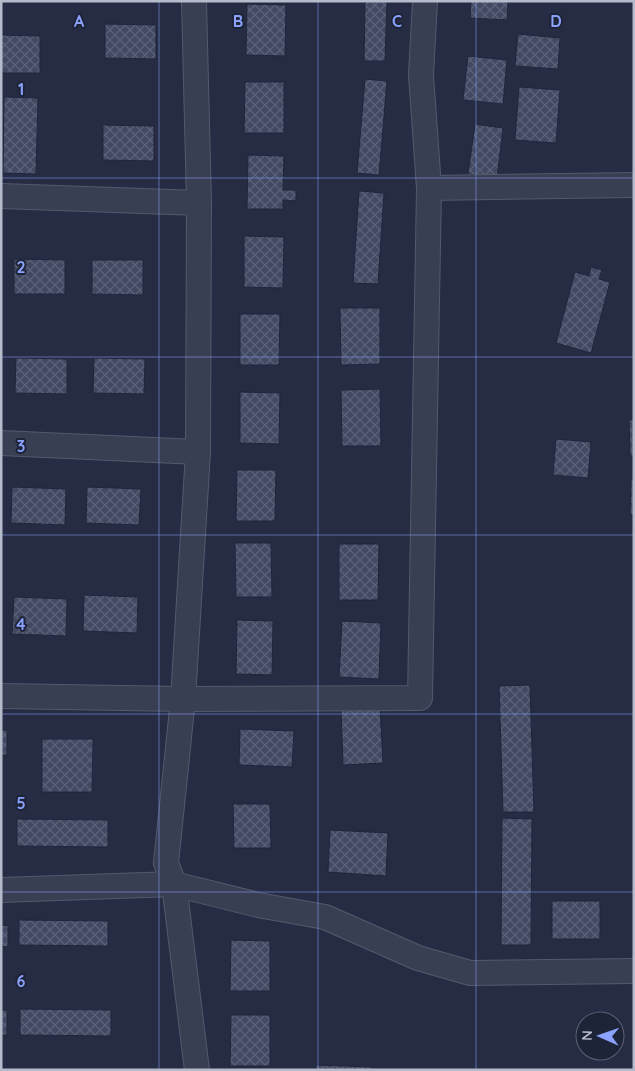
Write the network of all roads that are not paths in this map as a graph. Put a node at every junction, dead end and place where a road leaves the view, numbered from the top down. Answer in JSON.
{"nodes":[{"id":1,"x":194,"y":1,"type":"edge"},
{"id":2,"x":425,"y":1,"type":"edge"},
{"id":3,"x":634,"y":185,"type":"edge"},
{"id":4,"x":429,"y":188,"type":"junction"},
{"id":5,"x":1,"y":196,"type":"edge"},
{"id":6,"x":200,"y":203,"type":"junction"},
{"id":7,"x":1,"y":443,"type":"edge"},
{"id":8,"x":198,"y":452,"type":"junction"},
{"id":9,"x":1,"y":696,"type":"edge"},
{"id":10,"x":183,"y":699,"type":"junction"},
{"id":11,"x":174,"y":884,"type":"junction"},
{"id":12,"x":1,"y":890,"type":"edge"},
{"id":13,"x":634,"y":971,"type":"edge"},
{"id":14,"x":198,"y":1070,"type":"edge"}],
"edges":[{"from":1,"to":6,"type":"street"},
{"from":2,"to":4,"type":"street"},
{"from":3,"to":4,"type":"street"},
{"from":4,"to":10,"type":"street"},
{"from":5,"to":6,"type":"street"},
{"from":6,"to":8,"type":"street"},
{"from":7,"to":8,"type":"street"},
{"from":8,"to":10,"type":"street"},
{"from":9,"to":10,"type":"street"},
{"from":10,"to":11,"type":"street"},
{"from":11,"to":12,"type":"street"},
{"from":11,"to":13,"type":"street"},
{"from":11,"to":14,"type":"street"}]}
